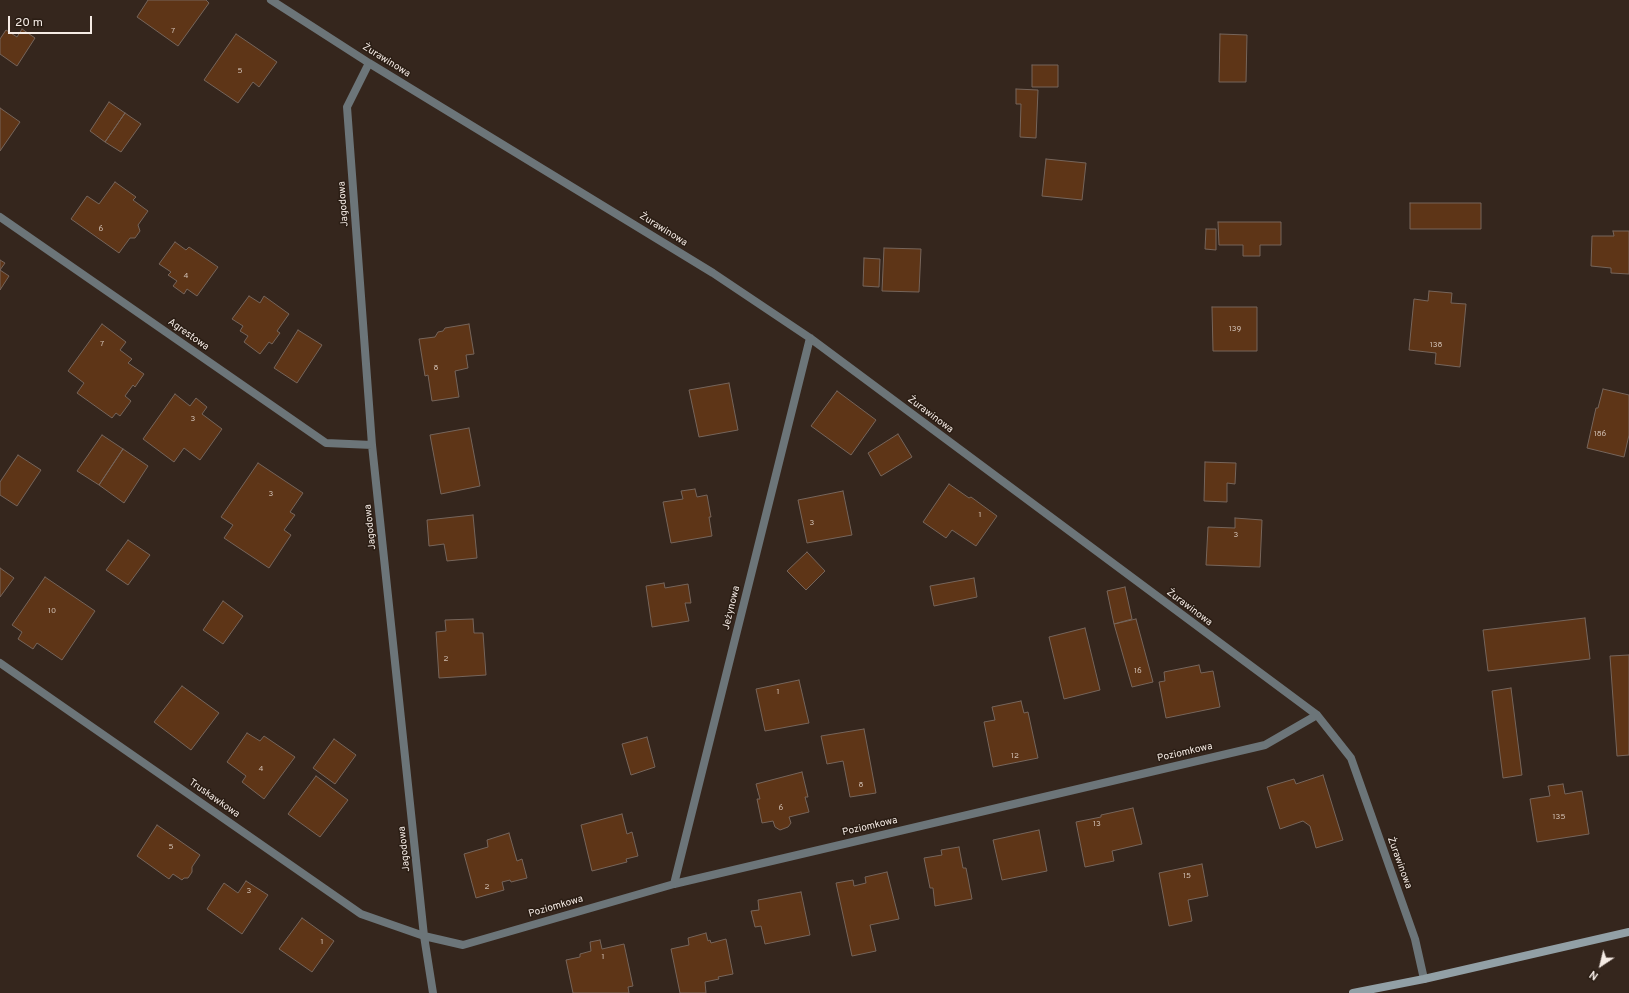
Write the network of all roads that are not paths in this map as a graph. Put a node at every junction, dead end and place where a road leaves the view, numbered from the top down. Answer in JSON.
{"nodes":[{"id":1,"x":272,"y":0,"type":"edge"},
{"id":2,"x":369,"y":63,"type":"junction"},
{"id":3,"x":0,"y":217,"type":"edge"},
{"id":4,"x":810,"y":338,"type":"junction"},
{"id":5,"x":372,"y":445,"type":"junction"},
{"id":6,"x":0,"y":663,"type":"edge"},
{"id":7,"x":1317,"y":715,"type":"junction"},
{"id":8,"x":674,"y":884,"type":"junction"},
{"id":9,"x":1629,"y":932,"type":"edge"},
{"id":10,"x":424,"y":936,"type":"junction"},
{"id":11,"x":1424,"y":979,"type":"junction"},
{"id":12,"x":433,"y":993,"type":"edge"},
{"id":13,"x":1353,"y":993,"type":"edge"}],
"edges":[{"from":1,"to":2,"type":"street","name":"Żurawinowa"},
{"from":2,"to":4,"type":"street","name":"Żurawinowa"},
{"from":2,"to":5,"type":"street","name":"Jagodowa"},
{"from":3,"to":5,"type":"street","name":"Agrestowa"},
{"from":4,"to":7,"type":"street","name":"Żurawinowa"},
{"from":4,"to":8,"type":"street","name":"Jeżynowa"},
{"from":5,"to":10,"type":"street","name":"Jagodowa"},
{"from":6,"to":10,"type":"street","name":"Truskawkowa"},
{"from":7,"to":8,"type":"street","name":"Poziomkowa"},
{"from":7,"to":11,"type":"street","name":"Żurawinowa"},
{"from":8,"to":10,"type":"street","name":"Poziomkowa"},
{"from":9,"to":11,"type":"main road"},
{"from":10,"to":12,"type":"street","name":"Jagodowa"},
{"from":11,"to":13,"type":"main road"}]}
